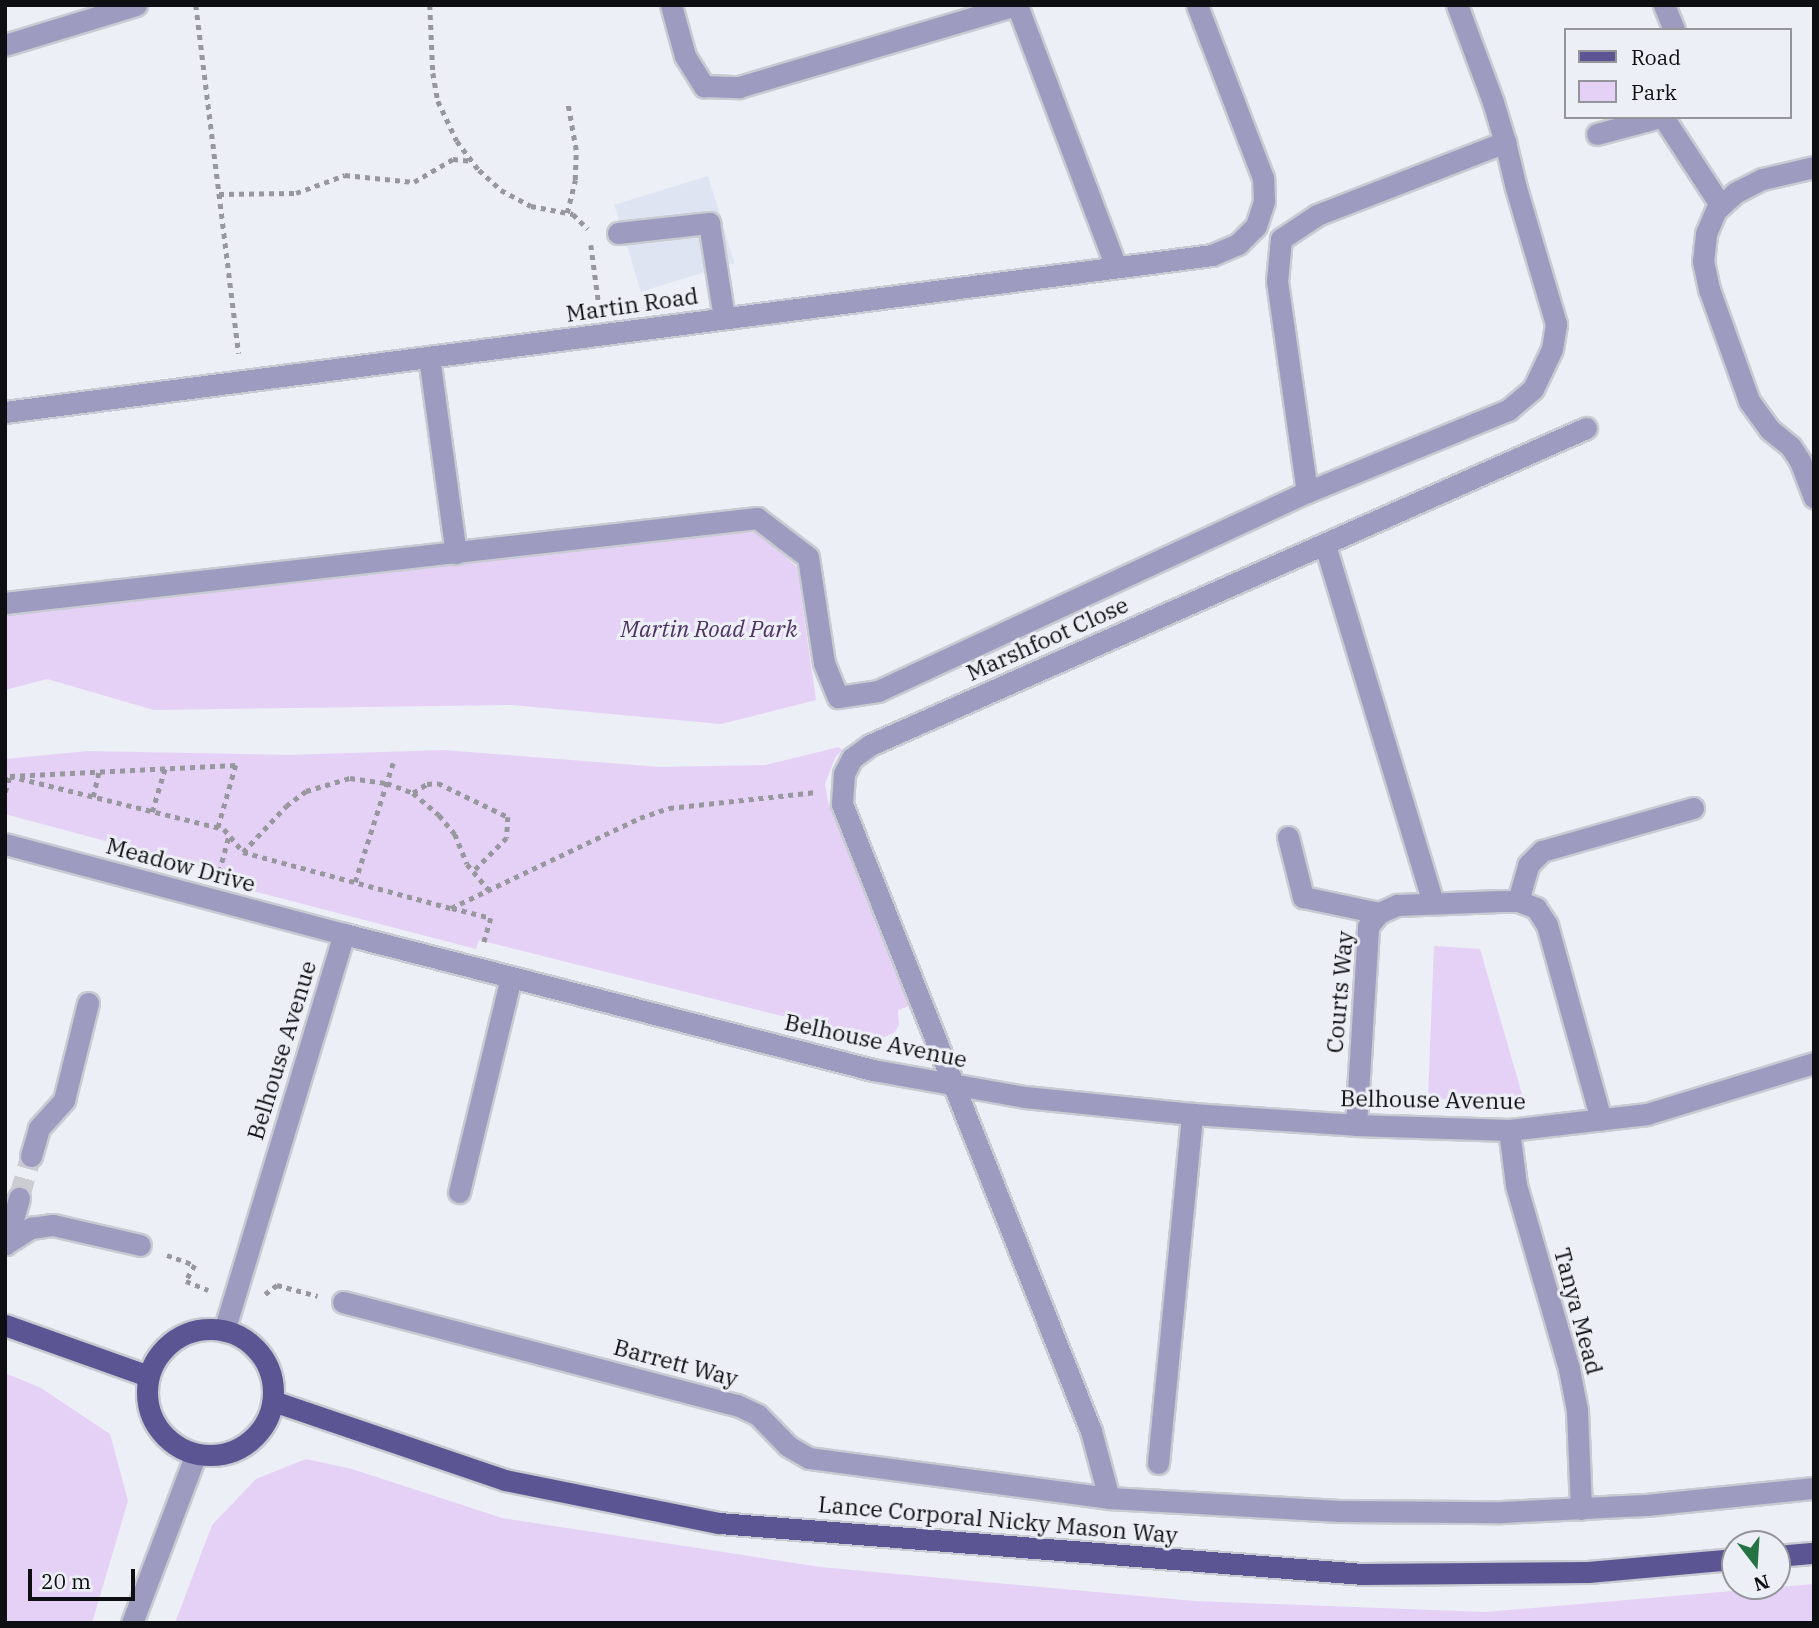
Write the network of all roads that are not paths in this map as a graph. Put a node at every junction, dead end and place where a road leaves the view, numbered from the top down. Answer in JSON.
{"nodes":[{"id":1,"x":136,"y":5,"type":"edge"},
{"id":2,"x":671,"y":5,"type":"edge"},
{"id":3,"x":1017,"y":5,"type":"edge"},
{"id":4,"x":1196,"y":5,"type":"edge"},
{"id":5,"x":1457,"y":5,"type":"edge"},
{"id":6,"x":1664,"y":5,"type":"edge"},
{"id":7,"x":1673,"y":28,"type":"edge"},
{"id":8,"x":5,"y":45,"type":"edge"},
{"id":9,"x":1653,"y":119,"type":"edge"},
{"id":10,"x":1662,"y":119,"type":"edge"},
{"id":11,"x":1597,"y":134,"type":"dead end"},
{"id":12,"x":1505,"y":142,"type":"junction"},
{"id":13,"x":1814,"y":167,"type":"edge"},
{"id":14,"x":1721,"y":205,"type":"junction"},
{"id":15,"x":1256,"y":226,"type":"junction"},
{"id":16,"x":618,"y":233,"type":"dead end"},
{"id":17,"x":1281,"y":239,"type":"junction"},
{"id":18,"x":1115,"y":265,"type":"junction"},
{"id":19,"x":724,"y":318,"type":"junction"},
{"id":20,"x":429,"y":357,"type":"junction"},
{"id":21,"x":5,"y":412,"type":"edge"},
{"id":22,"x":1586,"y":428,"type":"dead end"},
{"id":23,"x":1307,"y":492,"type":"junction"},
{"id":24,"x":1814,"y":497,"type":"edge"},
{"id":25,"x":1325,"y":545,"type":"junction"},
{"id":26,"x":456,"y":553,"type":"junction"},
{"id":27,"x":5,"y":603,"type":"edge"},
{"id":28,"x":1693,"y":808,"type":"dead end"},
{"id":29,"x":1288,"y":837,"type":"dead end"},
{"id":30,"x":5,"y":845,"type":"edge"},
{"id":31,"x":1518,"y":901,"type":"junction"},
{"id":32,"x":1433,"y":902,"type":"junction"},
{"id":33,"x":1378,"y":914,"type":"junction"},
{"id":34,"x":344,"y":934,"type":"junction"},
{"id":35,"x":511,"y":977,"type":"junction"},
{"id":36,"x":88,"y":1003,"type":"dead end"},
{"id":37,"x":1814,"y":1063,"type":"edge"},
{"id":38,"x":954,"y":1084,"type":"junction"},
{"id":39,"x":1192,"y":1114,"type":"junction"},
{"id":40,"x":1601,"y":1120,"type":"junction"},
{"id":41,"x":1356,"y":1125,"type":"junction"},
{"id":42,"x":1509,"y":1130,"type":"junction"},
{"id":43,"x":31,"y":1156,"type":"tunnel mouth"},
{"id":44,"x":458,"y":1192,"type":"dead end"},
{"id":45,"x":19,"y":1198,"type":"tunnel mouth"},
{"id":46,"x":6,"y":1244,"type":"edge"},
{"id":47,"x":140,"y":1245,"type":"road end"},
{"id":48,"x":342,"y":1302,"type":"road end"},
{"id":49,"x":5,"y":1325,"type":"edge"},
{"id":50,"x":224,"y":1331,"type":"junction"},
{"id":51,"x":148,"y":1376,"type":"junction"},
{"id":52,"x":273,"y":1401,"type":"junction"},
{"id":53,"x":196,"y":1454,"type":"junction"},
{"id":54,"x":1158,"y":1463,"type":"dead end"},
{"id":55,"x":1814,"y":1488,"type":"edge"},
{"id":56,"x":1109,"y":1498,"type":"junction"},
{"id":57,"x":1581,"y":1508,"type":"junction"},
{"id":58,"x":1814,"y":1553,"type":"edge"},
{"id":59,"x":1791,"y":1555,"type":"edge"},
{"id":60,"x":1721,"y":1560,"type":"edge"},
{"id":61,"x":132,"y":1623,"type":"edge"}],
"edges":[{"from":1,"to":8,"type":"street"},
{"from":2,"to":3,"type":"street"},
{"from":3,"to":18,"type":"street"},
{"from":4,"to":15,"type":"street"},
{"from":5,"to":12,"type":"street"},
{"from":6,"to":7,"type":"street"},
{"from":9,"to":11,"type":"street"},
{"from":10,"to":14,"type":"street"},
{"from":12,"to":17,"type":"street"},
{"from":12,"to":23,"type":"street"},
{"from":13,"to":14,"type":"street"},
{"from":14,"to":24,"type":"street"},
{"from":15,"to":17,"type":"street"},
{"from":15,"to":18,"type":"street","name":"Martin Road"},
{"from":16,"to":19,"type":"street"},
{"from":17,"to":23,"type":"street"},
{"from":18,"to":19,"type":"street","name":"Martin Road"},
{"from":19,"to":20,"type":"street","name":"Martin Road"},
{"from":20,"to":21,"type":"street","name":"Martin Road"},
{"from":20,"to":26,"type":"street"},
{"from":22,"to":25,"type":"street","name":"Marshfoot Close"},
{"from":23,"to":26,"type":"street"},
{"from":25,"to":32,"type":"street"},
{"from":25,"to":38,"type":"street","name":"Marshfoot Close"},
{"from":26,"to":27,"type":"street"},
{"from":28,"to":31,"type":"street"},
{"from":29,"to":33,"type":"street"},
{"from":30,"to":34,"type":"street","name":"Meadow Drive"},
{"from":31,"to":32,"type":"street","name":"Courts Way"},
{"from":31,"to":40,"type":"street"},
{"from":32,"to":33,"type":"street","name":"Courts Way"},
{"from":33,"to":41,"type":"street","name":"Courts Way"},
{"from":34,"to":35,"type":"street","name":"Belhouse Avenue"},
{"from":34,"to":50,"type":"street","name":"Belhouse Avenue"},
{"from":35,"to":38,"type":"street","name":"Belhouse Avenue"},
{"from":35,"to":44,"type":"street"},
{"from":36,"to":43,"type":"street"},
{"from":37,"to":40,"type":"street","name":"Belhouse Avenue"},
{"from":38,"to":39,"type":"street","name":"Belhouse Avenue"},
{"from":38,"to":56,"type":"street"},
{"from":39,"to":41,"type":"street","name":"Belhouse Avenue"},
{"from":39,"to":54,"type":"street"},
{"from":40,"to":42,"type":"street","name":"Belhouse Avenue"},
{"from":41,"to":42,"type":"street","name":"Belhouse Avenue"},
{"from":42,"to":57,"type":"street","name":"Tanya Mead"},
{"from":45,"to":46,"type":"street"},
{"from":46,"to":47,"type":"street"},
{"from":48,"to":56,"type":"street","name":"Barrett Way"},
{"from":49,"to":51,"type":"main road"},
{"from":50,"to":51,"type":"main road"},
{"from":50,"to":52,"type":"main road"},
{"from":51,"to":53,"type":"main road"},
{"from":52,"to":53,"type":"main road"},
{"from":52,"to":60,"type":"main road","name":"Lance Corporal Nicky Mason Way"},
{"from":53,"to":61,"type":"street"},
{"from":55,"to":57,"type":"street","name":"Barrett Way"},
{"from":56,"to":57,"type":"street","name":"Barrett Way"},
{"from":58,"to":59,"type":"main road"}]}
